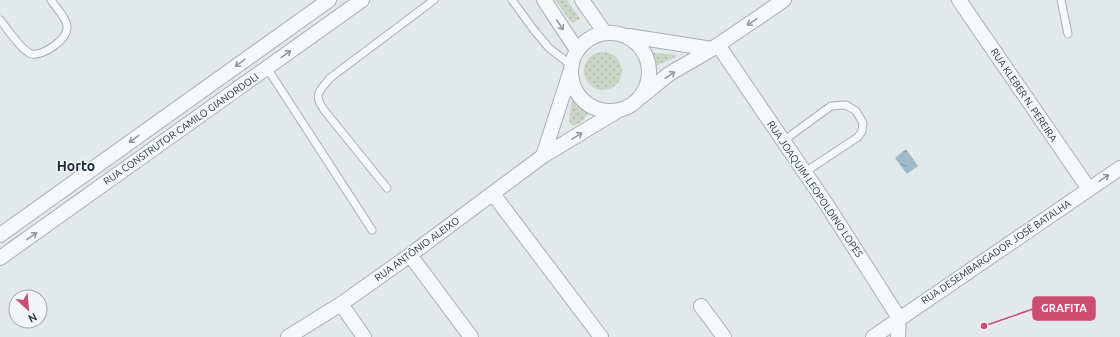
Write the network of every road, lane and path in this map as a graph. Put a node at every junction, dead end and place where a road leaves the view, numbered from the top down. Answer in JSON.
{"nodes":[{"id":1,"x":51,"y":0,"type":"edge"},
{"id":2,"x":329,"y":0,"type":"edge"},
{"id":3,"x":362,"y":0,"type":"edge"},
{"id":4,"x":434,"y":0,"type":"edge"},
{"id":5,"x":512,"y":0,"type":"edge"},
{"id":6,"x":544,"y":0,"type":"edge"},
{"id":7,"x":582,"y":0,"type":"edge"},
{"id":8,"x":784,"y":0,"type":"edge"},
{"id":9,"x":958,"y":0,"type":"edge"},
{"id":10,"x":1061,"y":0,"type":"edge"},
{"id":11,"x":0,"y":20,"type":"edge"},
{"id":12,"x":605,"y":33,"type":"junction"},
{"id":13,"x":1068,"y":34,"type":"dead end"},
{"id":14,"x":627,"y":36,"type":"junction"},
{"id":15,"x":715,"y":47,"type":"junction"},
{"id":16,"x":577,"y":50,"type":"junction"},
{"id":17,"x":267,"y":68,"type":"junction"},
{"id":18,"x":571,"y":69,"type":"junction"},
{"id":19,"x":639,"y":99,"type":"junction"},
{"id":20,"x":619,"y":110,"type":"junction"},
{"id":21,"x":784,"y":141,"type":"junction"},
{"id":22,"x":543,"y":156,"type":"junction"},
{"id":23,"x":1120,"y":168,"type":"edge"},
{"id":24,"x":804,"y":172,"type":"junction"},
{"id":25,"x":387,"y":188,"type":"dead end"},
{"id":26,"x":1088,"y":189,"type":"junction"},
{"id":27,"x":494,"y":194,"type":"junction"},
{"id":28,"x":372,"y":230,"type":"dead end"},
{"id":29,"x":0,"y":235,"type":"edge"},
{"id":30,"x":410,"y":255,"type":"junction"},
{"id":31,"x":0,"y":258,"type":"edge"},
{"id":32,"x":341,"y":304,"type":"junction"},
{"id":33,"x":701,"y":306,"type":"dead end"},
{"id":34,"x":899,"y":318,"type":"junction"},
{"id":35,"x":288,"y":337,"type":"edge"},
{"id":36,"x":364,"y":337,"type":"edge"},
{"id":37,"x":471,"y":337,"type":"edge"},
{"id":38,"x":601,"y":337,"type":"edge"},
{"id":39,"x":724,"y":337,"type":"edge"},
{"id":40,"x":873,"y":337,"type":"edge"},
{"id":41,"x":898,"y":337,"type":"edge"}],
"edges":[{"from":1,"to":11,"type":"lane"},
{"from":2,"to":29,"type":"street","name":"RUA CONSTRUTOR CAMILO GIANORDOLI","one_way":true},
{"from":17,"to":3,"type":"street","name":"RUA CONSTRUTOR CAMILO GIANORDOLI","one_way":true},
{"from":4,"to":25,"type":"lane"},
{"from":5,"to":18,"type":"lane"},
{"from":6,"to":16,"type":"street","one_way":true},
{"from":7,"to":12,"type":"street"},
{"from":8,"to":15,"type":"street","one_way":true},
{"from":9,"to":26,"type":"street","name":"RUA KLEBER N. PEREIRA"},
{"from":10,"to":13,"type":"lane"},
{"from":12,"to":14,"type":"street"},
{"from":12,"to":16,"type":"street"},
{"from":14,"to":15,"type":"street"},
{"from":14,"to":19,"type":"street"},
{"from":19,"to":15,"type":"street","one_way":true},
{"from":15,"to":21,"type":"street","name":"RUA JOAQUIM LEOPOLDINO LOPES"},
{"from":16,"to":18,"type":"street"},
{"from":17,"to":28,"type":"lane"},
{"from":31,"to":17,"type":"street","name":"RUA CONSTRUTOR CAMILO GIANORDOLI","one_way":true},
{"from":18,"to":20,"type":"street"},
{"from":18,"to":22,"type":"street"},
{"from":19,"to":20,"type":"street"},
{"from":22,"to":20,"type":"street","name":"RUA ANTÔNIO ALEIXO","one_way":true},
{"from":21,"to":24,"type":"street","name":"RUA JOAQUIM LEOPOLDINO LOPES"},
{"from":21,"to":24,"type":"lane"},
{"from":22,"to":27,"type":"street","name":"RUA ANTÔNIO ALEIXO"},
{"from":26,"to":23,"type":"street","name":"RUA DESEMBARGADOR JOSÉ BATALHA","one_way":true},
{"from":24,"to":34,"type":"street","name":"RUA JOAQUIM LEOPOLDINO LOPES"},
{"from":26,"to":34,"type":"street","name":"RUA DESEMBARGADOR JOSÉ BATALHA"},
{"from":27,"to":30,"type":"street","name":"RUA ANTÔNIO ALEIXO"},
{"from":27,"to":38,"type":"street"},
{"from":30,"to":32,"type":"street","name":"RUA ANTÔNIO ALEIXO"},
{"from":30,"to":37,"type":"street"},
{"from":32,"to":35,"type":"street","name":"RUA ANTÔNIO ALEIXO"},
{"from":32,"to":36,"type":"street"},
{"from":33,"to":39,"type":"street"},
{"from":34,"to":40,"type":"street","name":"RUA DESEMBARGADOR JOSÉ BATALHA"},
{"from":34,"to":41,"type":"street"}]}
